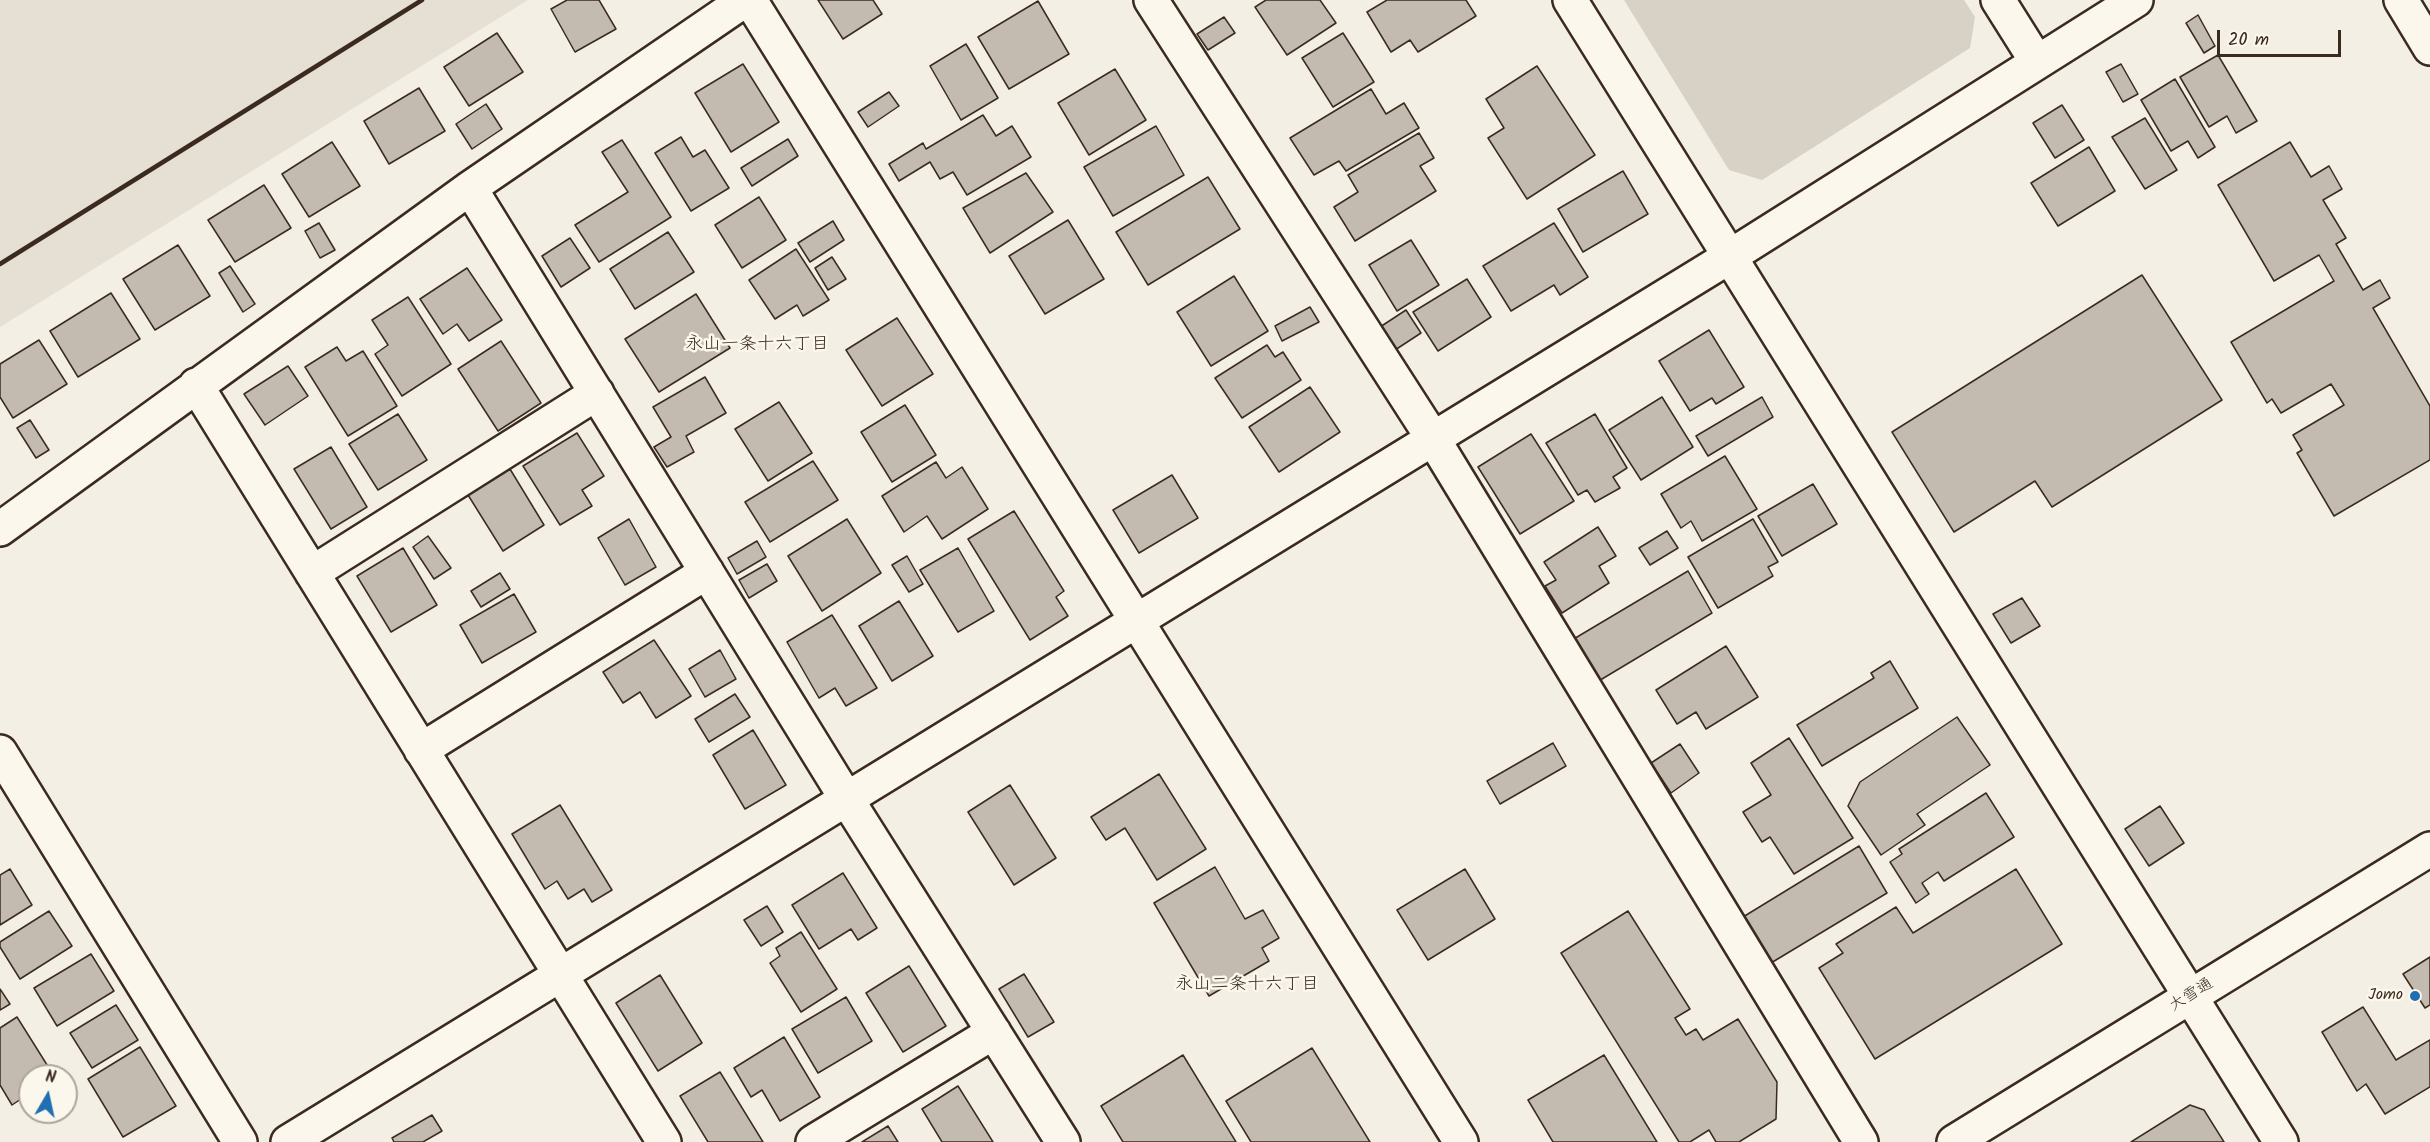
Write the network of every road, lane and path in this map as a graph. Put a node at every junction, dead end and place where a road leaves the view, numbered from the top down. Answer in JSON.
{"nodes":[{"id":1,"x":745,"y":0,"type":"edge"},
{"id":2,"x":750,"y":0,"type":"edge"},
{"id":3,"x":1151,"y":0,"type":"edge"},
{"id":4,"x":1570,"y":0,"type":"edge"},
{"id":5,"x":1998,"y":0,"type":"edge"},
{"id":6,"x":2136,"y":0,"type":"edge"},
{"id":7,"x":2401,"y":0,"type":"edge"},
{"id":8,"x":2430,"y":48,"type":"edge"},
{"id":9,"x":2037,"y":62,"type":"junction"},
{"id":10,"x":470,"y":188,"type":"junction"},
{"id":11,"x":1730,"y":257,"type":"junction"},
{"id":12,"x":196,"y":385,"type":"junction"},
{"id":13,"x":597,"y":393,"type":"junction"},
{"id":14,"x":1432,"y":437,"type":"junction"},
{"id":15,"x":0,"y":529,"type":"edge"},
{"id":16,"x":707,"y":572,"type":"junction"},
{"id":17,"x":312,"y":573,"type":"junction"},
{"id":18,"x":1138,"y":622,"type":"junction"},
{"id":19,"x":421,"y":750,"type":"junction"},
{"id":20,"x":0,"y":752,"type":"edge"},
{"id":21,"x":846,"y":798,"type":"junction"},
{"id":22,"x":2430,"y":849,"type":"edge"},
{"id":23,"x":560,"y":976,"type":"junction"},
{"id":24,"x":2191,"y":997,"type":"junction"},
{"id":25,"x":994,"y":1032,"type":"junction"},
{"id":26,"x":240,"y":1142,"type":"edge"},
{"id":27,"x":288,"y":1142,"type":"edge"},
{"id":28,"x":664,"y":1142,"type":"edge"},
{"id":29,"x":813,"y":1142,"type":"edge"},
{"id":30,"x":1063,"y":1142,"type":"edge"},
{"id":31,"x":1461,"y":1142,"type":"edge"},
{"id":32,"x":1861,"y":1142,"type":"edge"},
{"id":33,"x":1954,"y":1142,"type":"edge"},
{"id":34,"x":2281,"y":1142,"type":"edge"}],
"edges":[{"from":1,"to":10,"type":"main road"},
{"from":2,"to":18,"type":"main road"},
{"from":3,"to":14,"type":"main road"},
{"from":4,"to":11,"type":"main road"},
{"from":5,"to":9,"type":"main road"},
{"from":6,"to":9,"type":"main road"},
{"from":7,"to":8,"type":"main road"},
{"from":9,"to":11,"type":"main road"},
{"from":10,"to":12,"type":"main road"},
{"from":10,"to":13,"type":"main road"},
{"from":11,"to":14,"type":"main road"},
{"from":11,"to":24,"type":"main road"},
{"from":12,"to":15,"type":"main road"},
{"from":12,"to":17,"type":"main road"},
{"from":13,"to":16,"type":"main road"},
{"from":13,"to":17,"type":"main road"},
{"from":14,"to":18,"type":"main road"},
{"from":14,"to":32,"type":"main road"},
{"from":16,"to":19,"type":"main road"},
{"from":16,"to":21,"type":"main road"},
{"from":17,"to":19,"type":"main road"},
{"from":18,"to":21,"type":"main road"},
{"from":18,"to":31,"type":"main road"},
{"from":19,"to":23,"type":"main road"},
{"from":20,"to":26,"type":"main road"},
{"from":21,"to":23,"type":"main road"},
{"from":21,"to":25,"type":"main road"},
{"from":22,"to":24,"type":"main road","name":"大雪通"},
{"from":23,"to":27,"type":"main road"},
{"from":23,"to":28,"type":"main road"},
{"from":24,"to":33,"type":"main road","name":"大雪通"},
{"from":24,"to":34,"type":"main road"},
{"from":25,"to":29,"type":"main road"},
{"from":25,"to":30,"type":"main road"}]}
